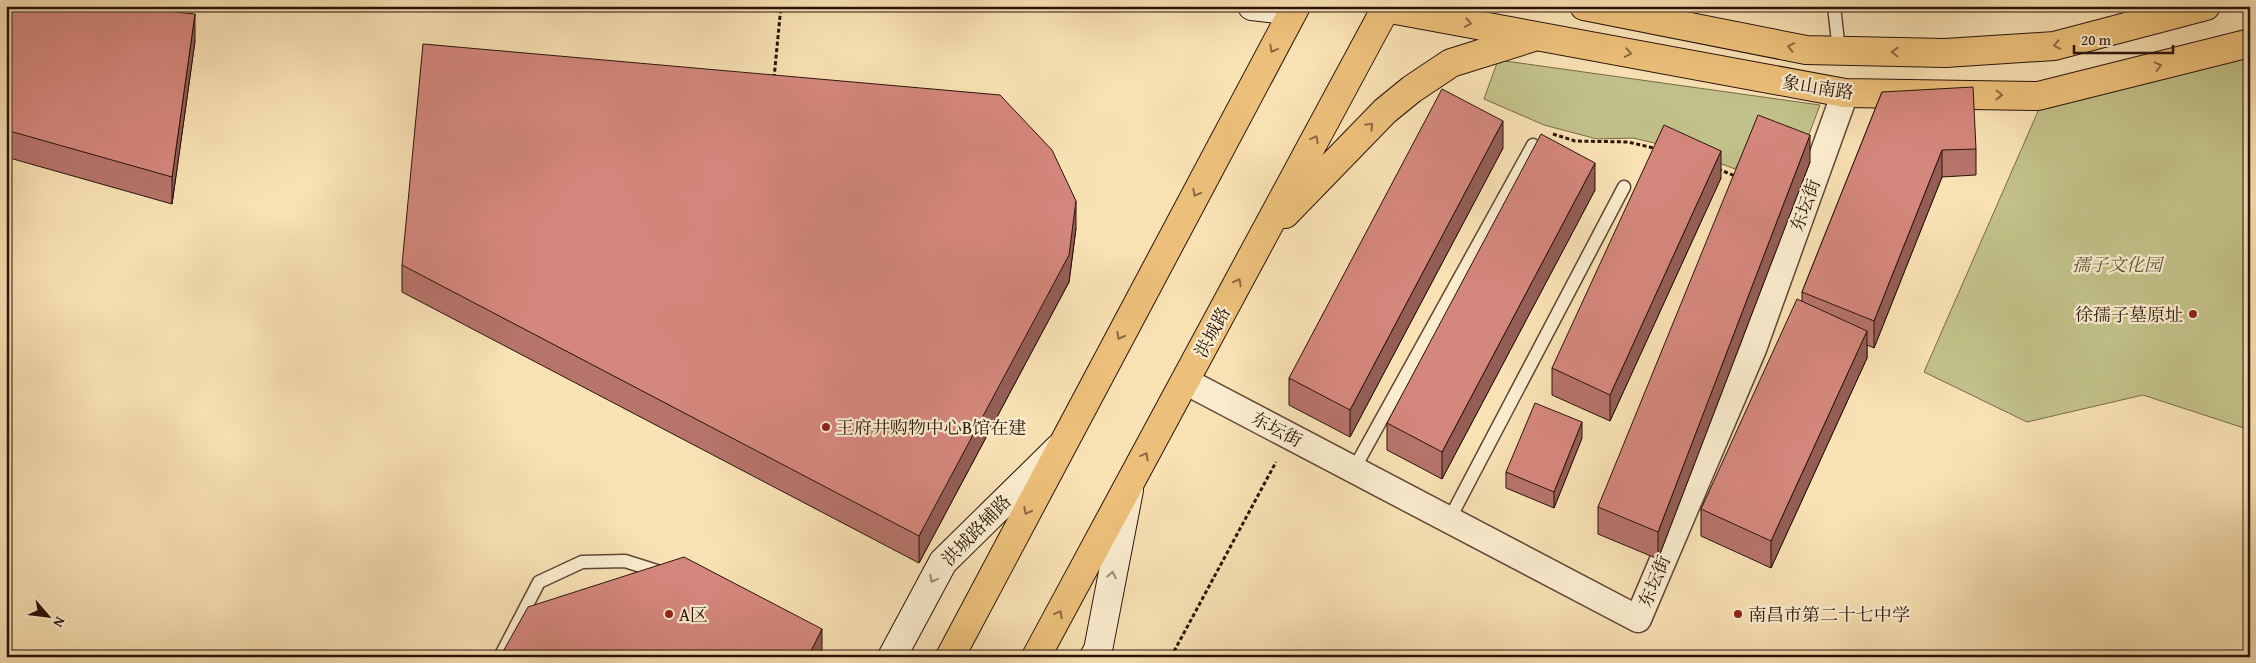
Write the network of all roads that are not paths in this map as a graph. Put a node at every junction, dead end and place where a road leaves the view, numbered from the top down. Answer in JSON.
{"nodes":[{"id":1,"x":1252,"y":6,"type":"edge"},
{"id":2,"x":1584,"y":6,"type":"edge"},
{"id":3,"x":1834,"y":6,"type":"edge"},
{"id":4,"x":2206,"y":6,"type":"edge"},
{"id":5,"x":1386,"y":7,"type":"edge"},
{"id":6,"x":1294,"y":9,"type":"edge"},
{"id":7,"x":1614,"y":10,"type":"edge"},
{"id":8,"x":1537,"y":36,"type":"junction"},
{"id":9,"x":2250,"y":43,"type":"edge"},
{"id":10,"x":1840,"y":51,"type":"junction"},
{"id":11,"x":1845,"y":93,"type":"junction"},
{"id":12,"x":1533,"y":145,"type":"edge"},
{"id":13,"x":1624,"y":187,"type":"dead end"},
{"id":14,"x":1263,"y":236,"type":"junction"},
{"id":15,"x":1185,"y":381,"type":"junction"},
{"id":16,"x":1063,"y":443,"type":"junction"},
{"id":17,"x":1354,"y":469,"type":"junction"},
{"id":18,"x":1130,"y":482,"type":"junction"},
{"id":19,"x":1449,"y":520,"type":"junction"},
{"id":20,"x":679,"y":579,"type":"edge"},
{"id":21,"x":500,"y":657,"type":"edge"},
{"id":22,"x":892,"y":657,"type":"edge"},
{"id":23,"x":950,"y":657,"type":"edge"},
{"id":24,"x":1036,"y":657,"type":"edge"},
{"id":25,"x":1094,"y":657,"type":"edge"}],
"edges":[{"from":1,"to":6,"type":"main road"},
{"from":2,"to":7,"type":"main road","name":"象山南路"},
{"from":3,"to":10,"type":"lane"},
{"from":4,"to":10,"type":"main road","name":"象山南路","one_way":true},
{"from":5,"to":8,"type":"main road","name":"象山南路","one_way":true},
{"from":14,"to":5,"type":"main road","name":"洪城路","one_way":true},
{"from":6,"to":16,"type":"main road","one_way":true},
{"from":10,"to":7,"type":"main road","name":"象山南路","one_way":true},
{"from":8,"to":11,"type":"main road","name":"象山南路","one_way":true},
{"from":14,"to":8,"type":"main road","one_way":true},
{"from":11,"to":9,"type":"main road","name":"象山南路","one_way":true},
{"from":11,"to":19,"type":"street","name":"东坛街"},
{"from":12,"to":17,"type":"lane"},
{"from":13,"to":19,"type":"lane"},
{"from":15,"to":14,"type":"main road","name":"洪城路","one_way":true},
{"from":15,"to":17,"type":"street","name":"东坛街"},
{"from":18,"to":15,"type":"main road","name":"洪城路","one_way":true},
{"from":16,"to":22,"type":"main road","name":"洪城路辅路","one_way":true},
{"from":16,"to":23,"type":"main road","one_way":true},
{"from":17,"to":19,"type":"street","name":"东坛街"},
{"from":24,"to":18,"type":"main road","name":"洪城路","one_way":true},
{"from":25,"to":18,"type":"main road","one_way":true},
{"from":20,"to":21,"type":"lane"}]}
